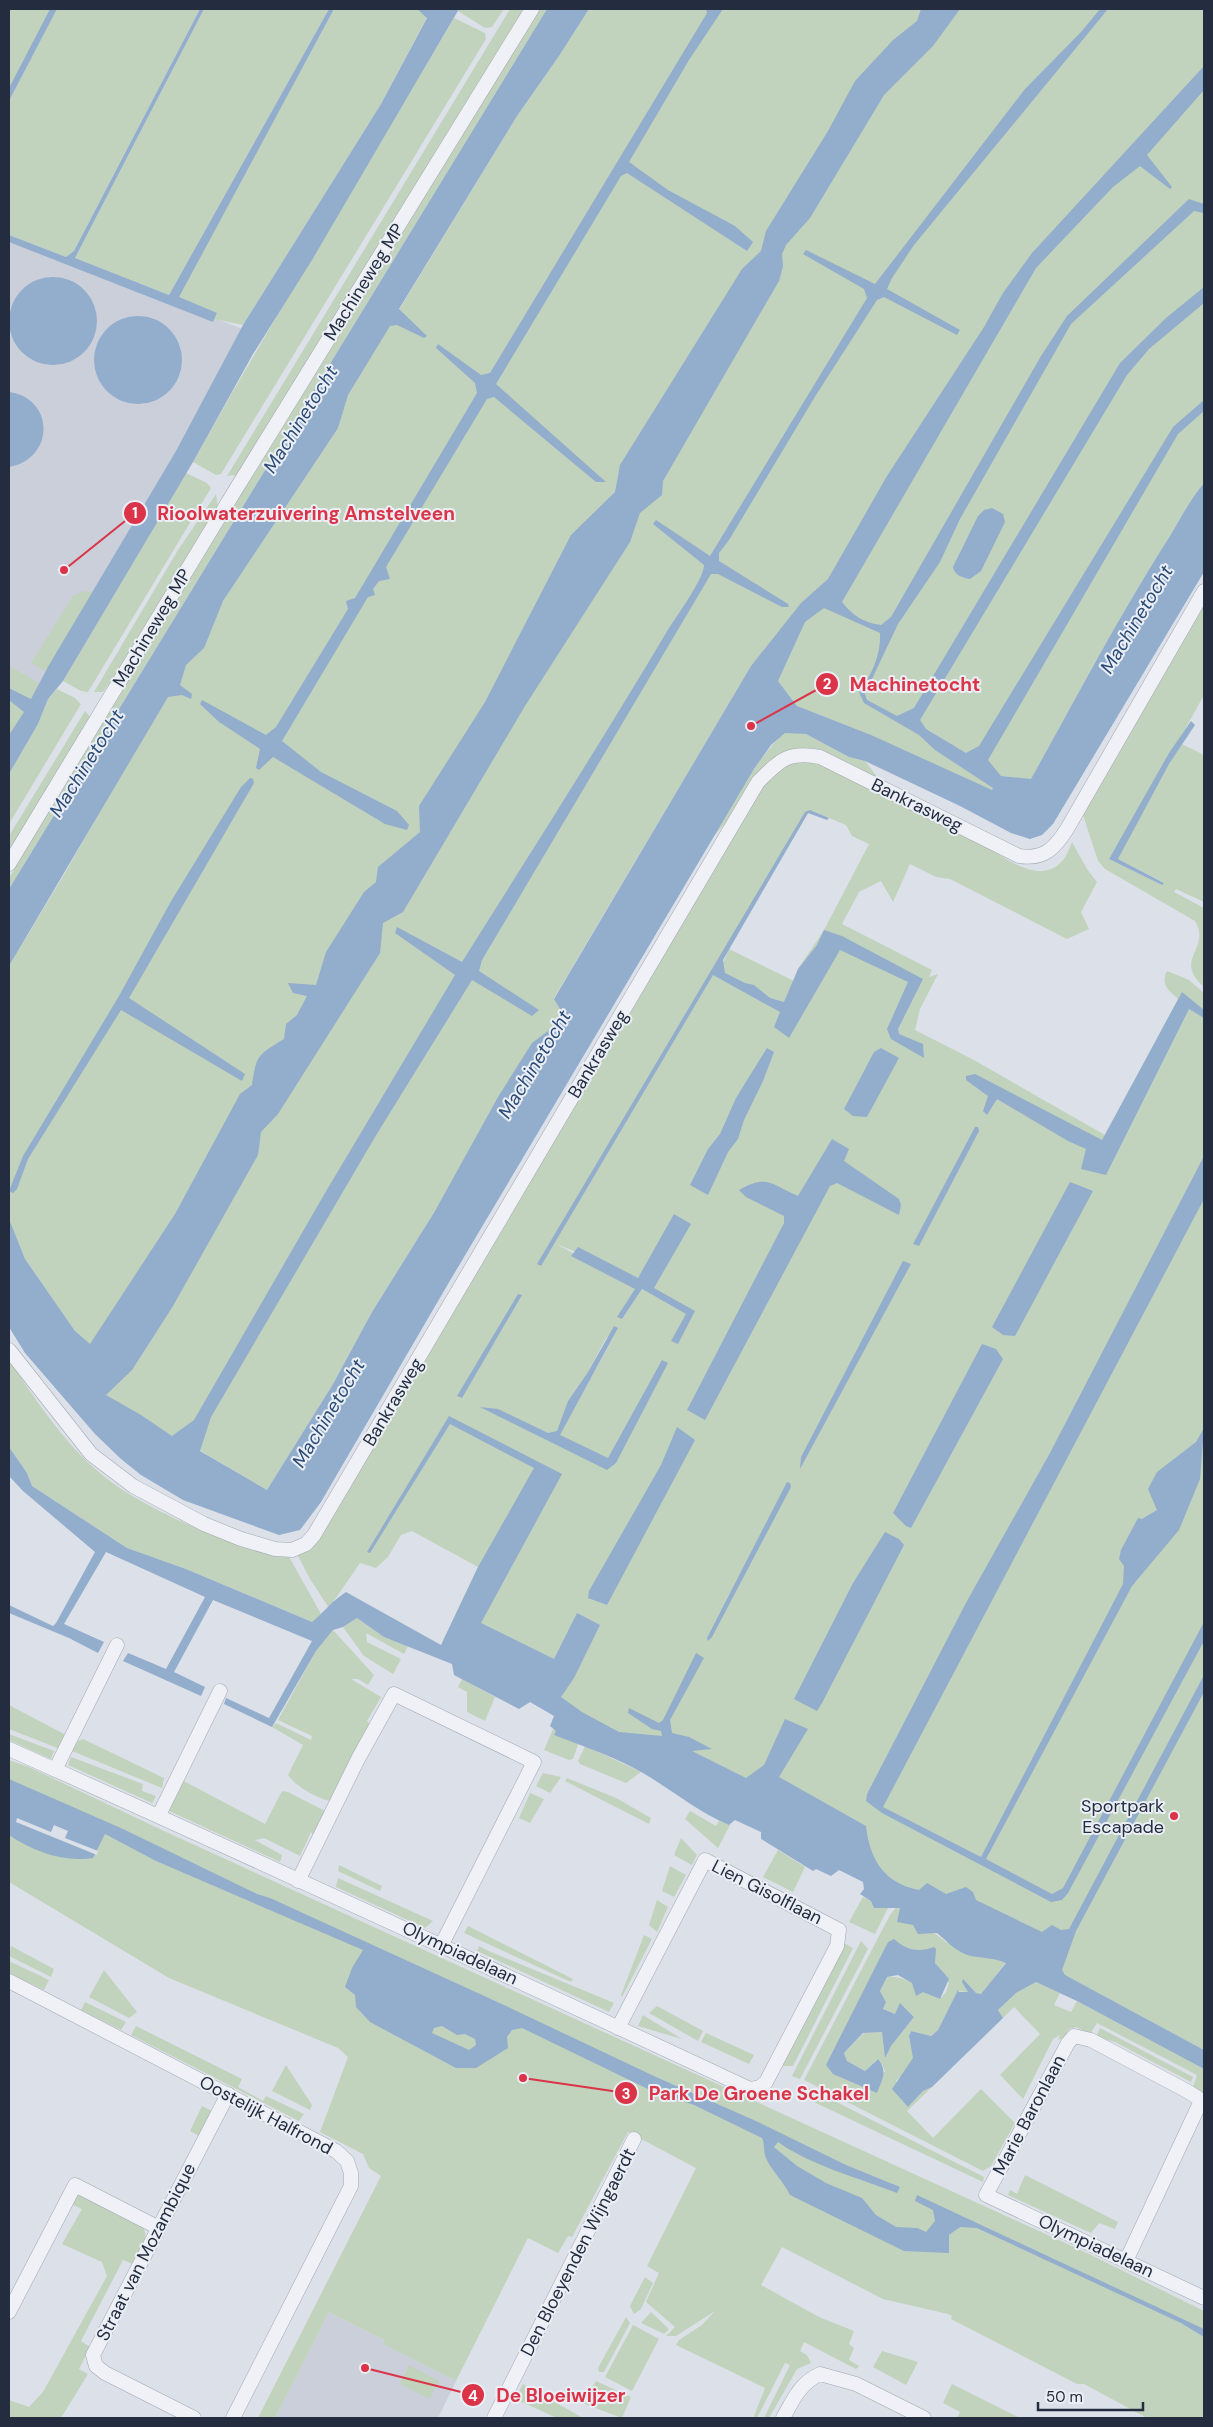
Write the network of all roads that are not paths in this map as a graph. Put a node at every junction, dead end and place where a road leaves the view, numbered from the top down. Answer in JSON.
{"nodes":[{"id":1,"x":532,"y":9,"type":"edge"},
{"id":2,"x":1204,"y":591,"type":"edge"},
{"id":3,"x":9,"y":864,"type":"edge"},
{"id":4,"x":9,"y":1350,"type":"edge"},
{"id":5,"x":117,"y":1645,"type":"dead end"},
{"id":6,"x":220,"y":1691,"type":"dead end"},
{"id":7,"x":9,"y":1749,"type":"edge"},
{"id":8,"x":55,"y":1770,"type":"junction"},
{"id":9,"x":159,"y":1815,"type":"junction"},
{"id":10,"x":298,"y":1881,"type":"junction"},
{"id":11,"x":442,"y":1944,"type":"junction"},
{"id":12,"x":11,"y":1987,"type":"edge"},
{"id":13,"x":618,"y":2028,"type":"junction"},
{"id":14,"x":760,"y":2087,"type":"joint"},
{"id":15,"x":228,"y":2094,"type":"junction"},
{"id":16,"x":634,"y":2139,"type":"dead end"},
{"id":17,"x":986,"y":2195,"type":"joint"},
{"id":18,"x":159,"y":2228,"type":"junction"},
{"id":19,"x":1126,"y":2260,"type":"junction"},
{"id":20,"x":1204,"y":2298,"type":"edge"},
{"id":21,"x":9,"y":2312,"type":"edge"},
{"id":22,"x":194,"y":2418,"type":"edge"},
{"id":23,"x":233,"y":2418,"type":"edge"},
{"id":24,"x":494,"y":2418,"type":"edge"},
{"id":25,"x":783,"y":2418,"type":"edge"},
{"id":26,"x":924,"y":2418,"type":"edge"}],
"edges":[{"from":1,"to":3,"type":"street","name":"Machineweg MP"},
{"from":2,"to":4,"type":"street","name":"Bankrasweg"},
{"from":5,"to":8,"type":"street"},
{"from":6,"to":9,"type":"street"},
{"from":7,"to":8,"type":"street","name":"Olympiadelaan"},
{"from":8,"to":9,"type":"street","name":"Olympiadelaan"},
{"from":9,"to":10,"type":"street","name":"Olympiadelaan"},
{"from":10,"to":11,"type":"street","name":"Olympiadelaan"},
{"from":10,"to":11,"type":"street"},
{"from":11,"to":13,"type":"street","name":"Olympiadelaan"},
{"from":12,"to":15,"type":"street","name":"Oostelijk Halfrond"},
{"from":13,"to":14,"type":"street","name":"Olympiadelaan"},
{"from":13,"to":14,"type":"street","name":"Lien Gisolflaan"},
{"from":15,"to":18,"type":"street","name":"Straat van Mozambique"},
{"from":15,"to":23,"type":"street","name":"Oostelijk Halfrond"},
{"from":16,"to":24,"type":"street","name":"Den Bloeyenden Wijngaerdt"},
{"from":17,"to":19,"type":"street","name":"Olympiadelaan"},
{"from":17,"to":19,"type":"street","name":"Marie Baronlaan"},
{"from":18,"to":21,"type":"street"},
{"from":18,"to":22,"type":"street","name":"Straat van Mozambique"},
{"from":19,"to":20,"type":"street","name":"Olympiadelaan"},
{"from":25,"to":26,"type":"street"}]}
